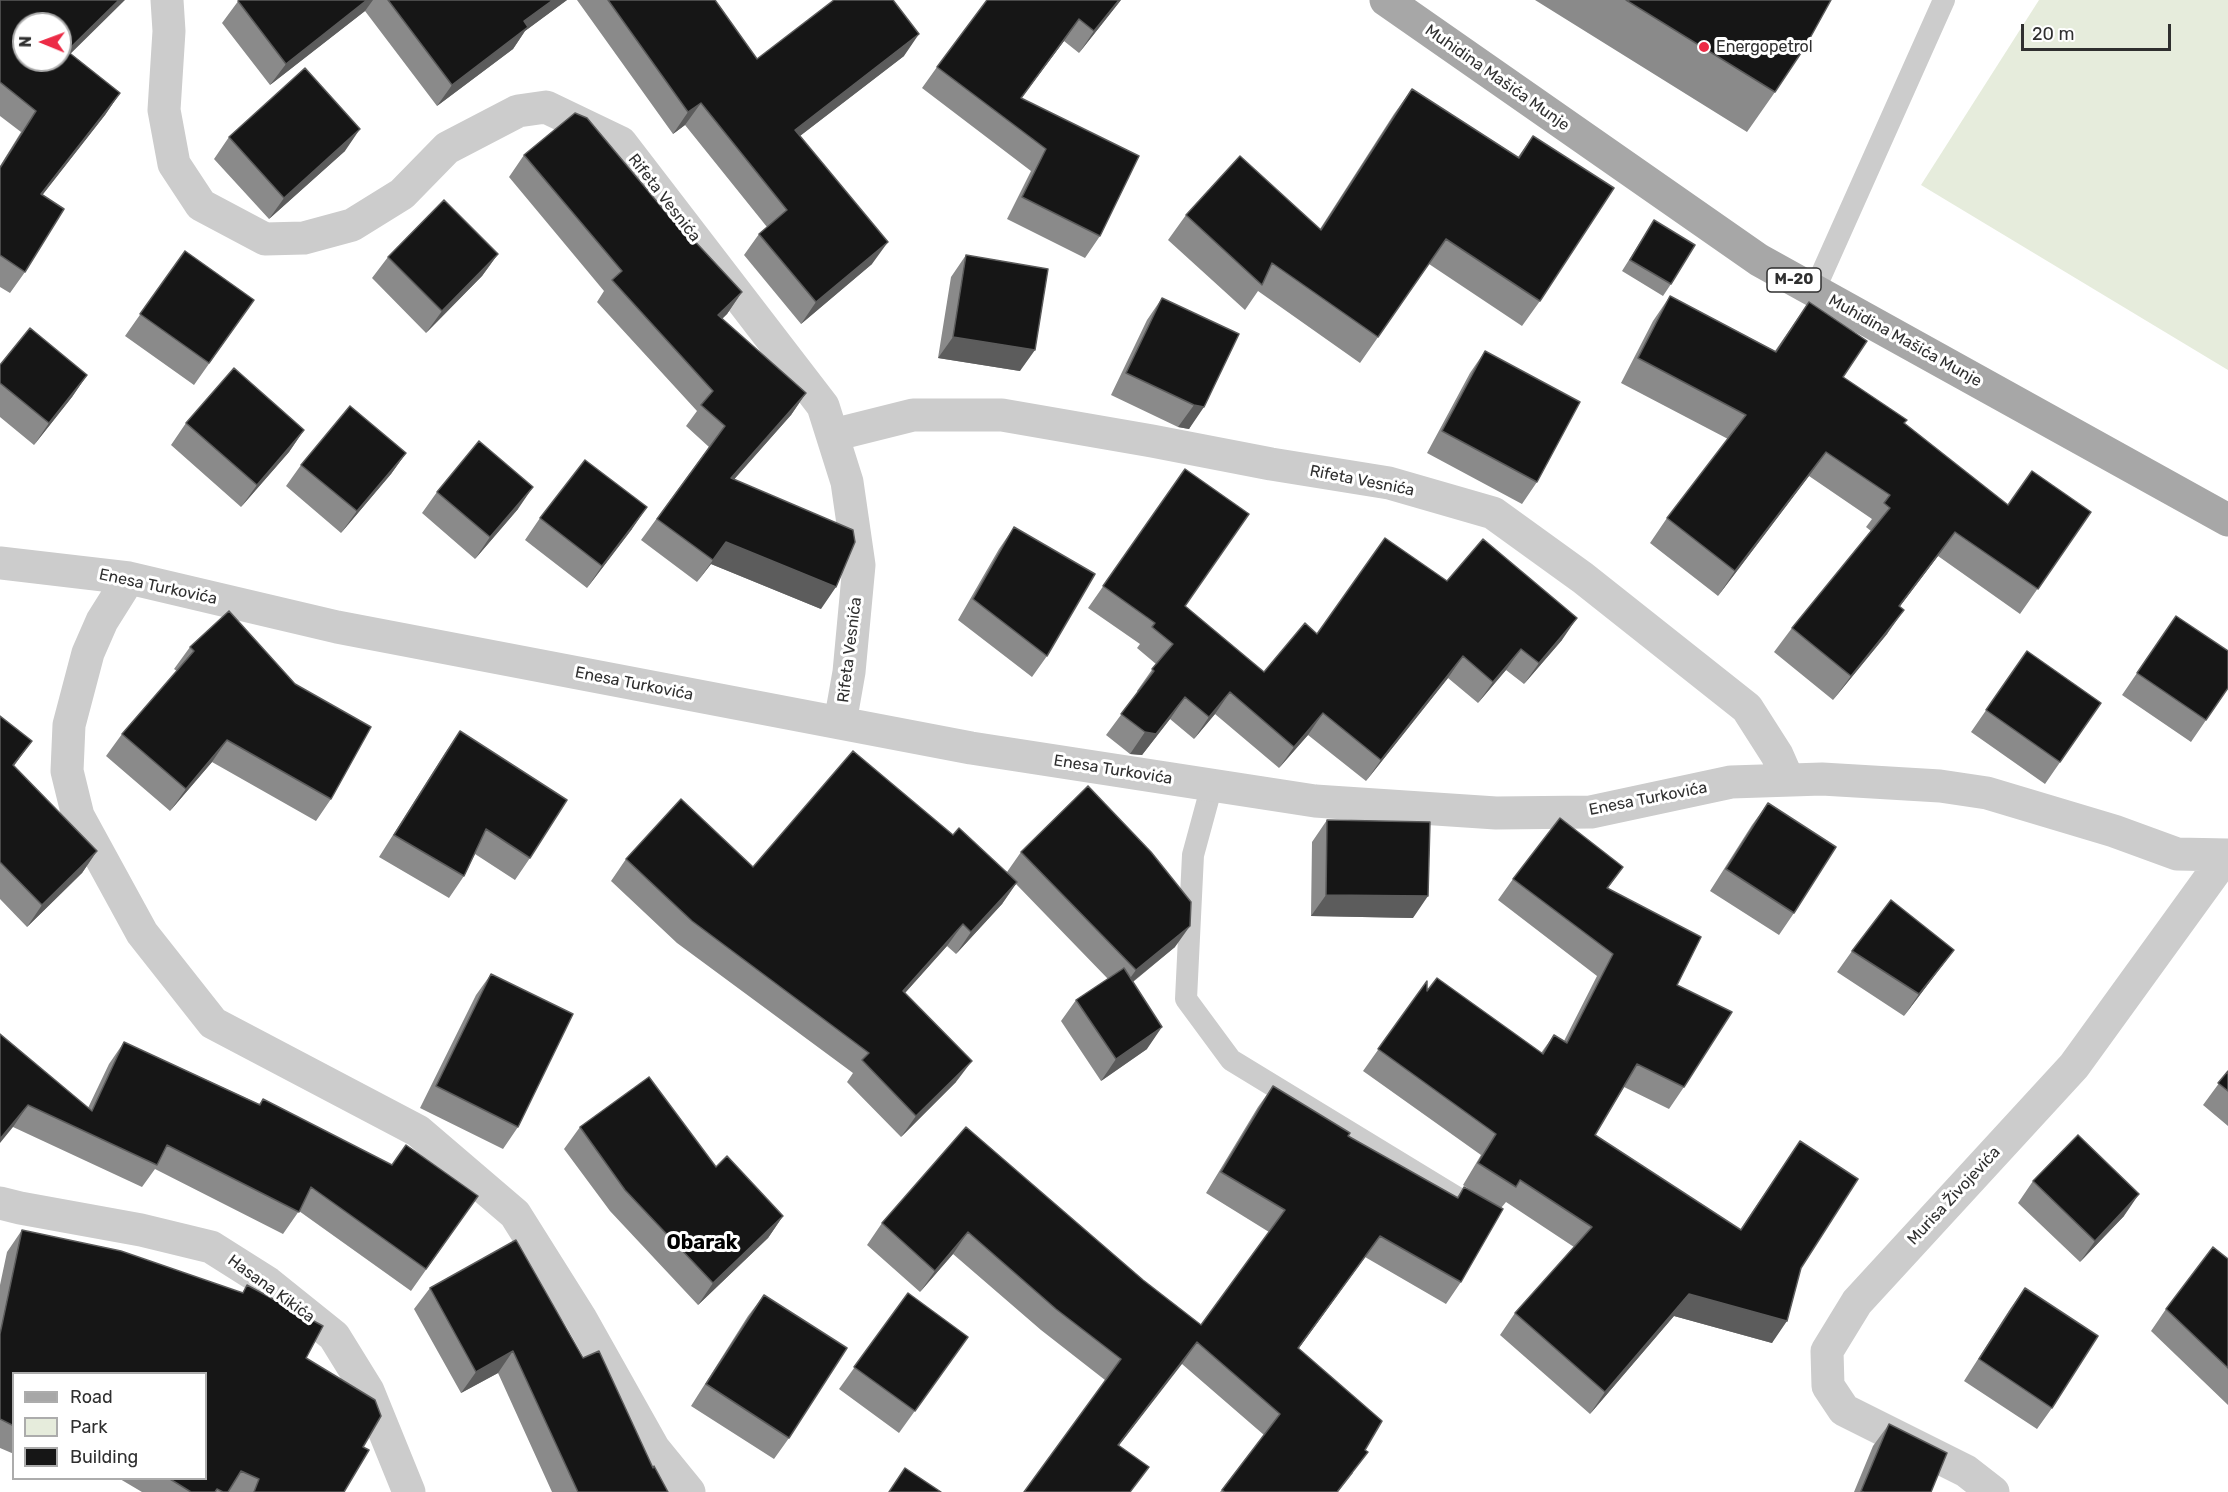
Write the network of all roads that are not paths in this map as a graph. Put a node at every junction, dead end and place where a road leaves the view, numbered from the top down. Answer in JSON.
{"nodes":[{"id":1,"x":167,"y":0,"type":"edge"},
{"id":2,"x":1386,"y":0,"type":"edge"},
{"id":3,"x":1944,"y":0,"type":"edge"},
{"id":4,"x":1814,"y":291,"type":"junction"},
{"id":5,"x":833,"y":435,"type":"junction"},
{"id":6,"x":2228,"y":520,"type":"edge"},
{"id":7,"x":0,"y":562,"type":"edge"},
{"id":8,"x":129,"y":578,"type":"junction"},
{"id":9,"x":840,"y":723,"type":"junction"},
{"id":10,"x":1788,"y":780,"type":"junction"},
{"id":11,"x":1212,"y":785,"type":"junction"},
{"id":12,"x":2227,"y":856,"type":"edge"},
{"id":13,"x":0,"y":1203,"type":"edge"},
{"id":14,"x":1491,"y":1218,"type":"edge"},
{"id":15,"x":409,"y":1492,"type":"edge"},
{"id":16,"x":689,"y":1492,"type":"edge"},
{"id":17,"x":1993,"y":1492,"type":"edge"}],
"edges":[{"from":1,"to":5,"type":"street","name":"Rifeta Vesnića"},
{"from":2,"to":4,"type":"main road","name":"Muhidina Mašića Munje","number":"M-20"},
{"from":3,"to":4,"type":"lane"},
{"from":4,"to":6,"type":"main road","name":"Muhidina Mašića Munje","number":"M-20"},
{"from":5,"to":9,"type":"street","name":"Rifeta Vesnića"},
{"from":5,"to":10,"type":"street","name":"Rifeta Vesnića"},
{"from":7,"to":8,"type":"street","name":"Enesa Turkovića"},
{"from":8,"to":9,"type":"street","name":"Enesa Turkovića"},
{"from":8,"to":16,"type":"street"},
{"from":9,"to":11,"type":"street","name":"Enesa Turkovića"},
{"from":10,"to":11,"type":"street","name":"Enesa Turkovića"},
{"from":10,"to":12,"type":"street","name":"Enesa Turkovića"},
{"from":11,"to":14,"type":"lane"},
{"from":12,"to":17,"type":"street","name":"Murisa Živojevića"},
{"from":13,"to":15,"type":"street","name":"Hasana Kikića"}]}
